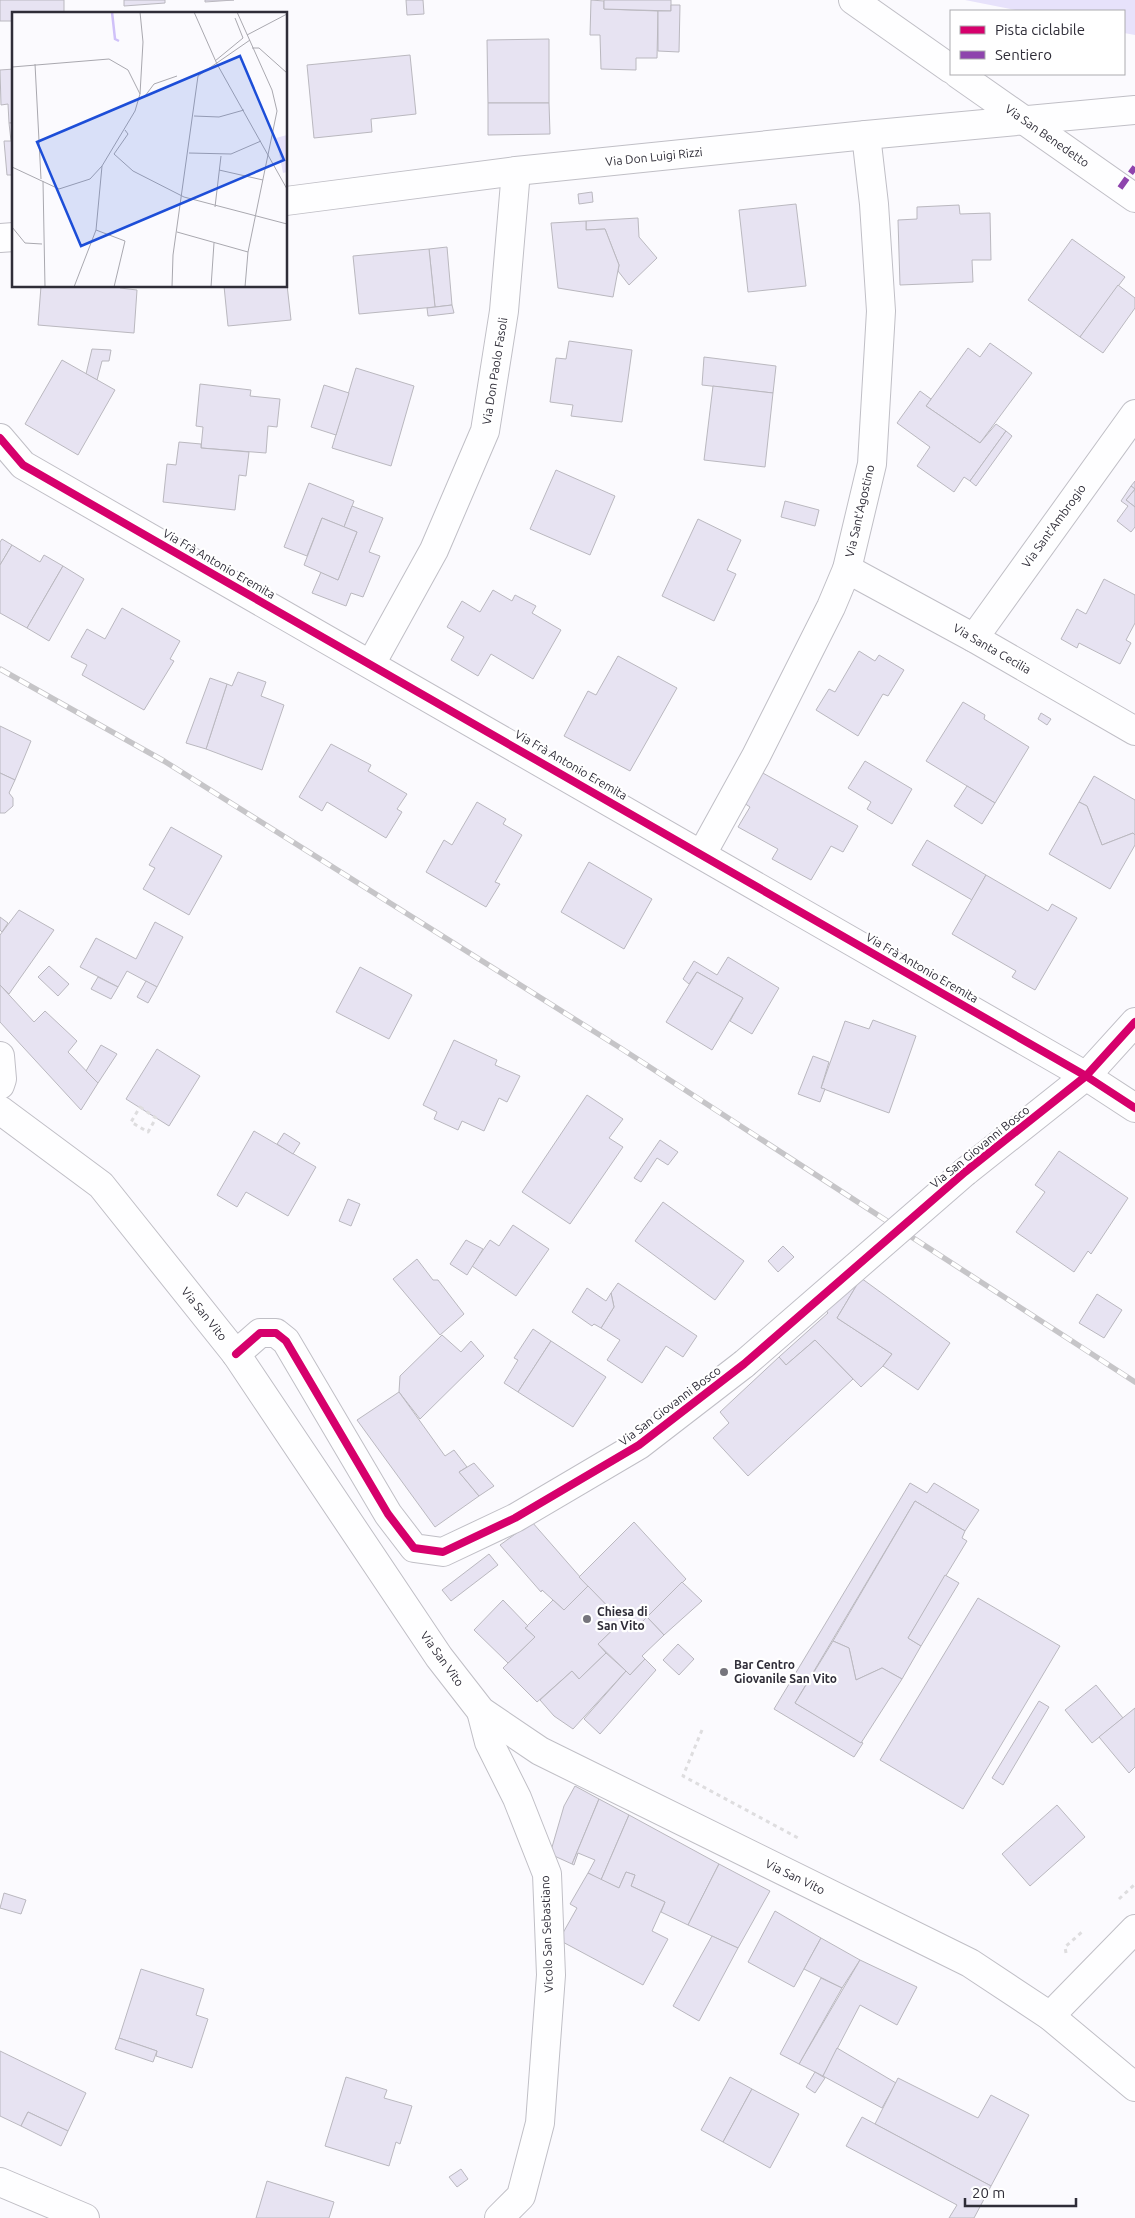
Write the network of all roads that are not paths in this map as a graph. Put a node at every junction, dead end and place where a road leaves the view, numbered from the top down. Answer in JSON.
{"nodes":[{"id":1,"x":853,"y":0,"type":"edge"},
{"id":2,"x":950,"y":68,"type":"edge"},
{"id":3,"x":959,"y":75,"type":"edge"},
{"id":4,"x":1135,"y":110,"type":"edge"},
{"id":5,"x":1023,"y":120,"type":"junction"},
{"id":6,"x":866,"y":135,"type":"junction"},
{"id":7,"x":516,"y":171,"type":"junction"},
{"id":8,"x":1135,"y":198,"type":"edge"},
{"id":9,"x":288,"y":201,"type":"edge"},
{"id":10,"x":1135,"y":414,"type":"edge"},
{"id":11,"x":0,"y":438,"type":"edge"},
{"id":12,"x":847,"y":569,"type":"junction"},
{"id":13,"x":974,"y":638,"type":"junction"},
{"id":14,"x":371,"y":664,"type":"junction"},
{"id":15,"x":1135,"y":731,"type":"edge"},
{"id":16,"x":702,"y":854,"type":"junction"},
{"id":17,"x":1135,"y":1022,"type":"edge"},
{"id":18,"x":0,"y":1056,"type":"edge"},
{"id":19,"x":1086,"y":1076,"type":"junction"},
{"id":20,"x":0,"y":1085,"type":"edge"},
{"id":21,"x":1135,"y":1108,"type":"edge"},
{"id":22,"x":0,"y":1110,"type":"edge"},
{"id":23,"x":236,"y":1354,"type":"junction"},
{"id":24,"x":481,"y":1711,"type":"junction"},
{"id":25,"x":1135,"y":1929,"type":"edge"},
{"id":26,"x":1050,"y":2016,"type":"junction"},
{"id":27,"x":1135,"y":2088,"type":"edge"},
{"id":28,"x":0,"y":2182,"type":"edge"},
{"id":29,"x":85,"y":2218,"type":"edge"},
{"id":30,"x":499,"y":2218,"type":"edge"}],
"edges":[{"from":1,"to":2,"type":"street"},
{"from":3,"to":5,"type":"street","name":"Via San Benedetto"},
{"from":4,"to":5,"type":"street","name":"Via Don Luigi Rizzi"},
{"from":5,"to":6,"type":"street","name":"Via Don Luigi Rizzi"},
{"from":5,"to":8,"type":"street","name":"Via San Benedetto"},
{"from":6,"to":7,"type":"street","name":"Via Don Luigi Rizzi"},
{"from":6,"to":12,"type":"street","name":"Via Sant'Agostino"},
{"from":7,"to":9,"type":"street","name":"Via Don Luigi Rizzi"},
{"from":7,"to":14,"type":"street","name":"Via Don Paolo Fasoli"},
{"from":10,"to":13,"type":"street","name":"Via Sant'Ambrogio"},
{"from":11,"to":14,"type":"street","name":"Via Frà Antonio Eremita"},
{"from":12,"to":13,"type":"street","name":"Via Santa Cecilia"},
{"from":12,"to":16,"type":"street","name":"Via Sant'Agostino"},
{"from":13,"to":15,"type":"street","name":"Via Santa Cecilia"},
{"from":14,"to":16,"type":"street","name":"Via Frà Antonio Eremita"},
{"from":16,"to":19,"type":"street","name":"Via Frà Antonio Eremita"},
{"from":17,"to":19,"type":"street","name":"Via San Giovanni Bosco"},
{"from":18,"to":20,"type":"street"},
{"from":19,"to":21,"type":"street","name":"Via Frà Antonio Eremita"},
{"from":19,"to":23,"type":"street","name":"Via San Giovanni Bosco","bridge":true},
{"from":22,"to":23,"type":"street","name":"Via San Vito"},
{"from":23,"to":24,"type":"street","name":"Via San Vito"},
{"from":24,"to":26,"type":"street","name":"Via San Vito"},
{"from":24,"to":30,"type":"street","name":"Vicolo San Sebastiano"},
{"from":25,"to":26,"type":"street"},
{"from":26,"to":27,"type":"street","name":"Via San Vito"},
{"from":28,"to":29,"type":"street"}]}
